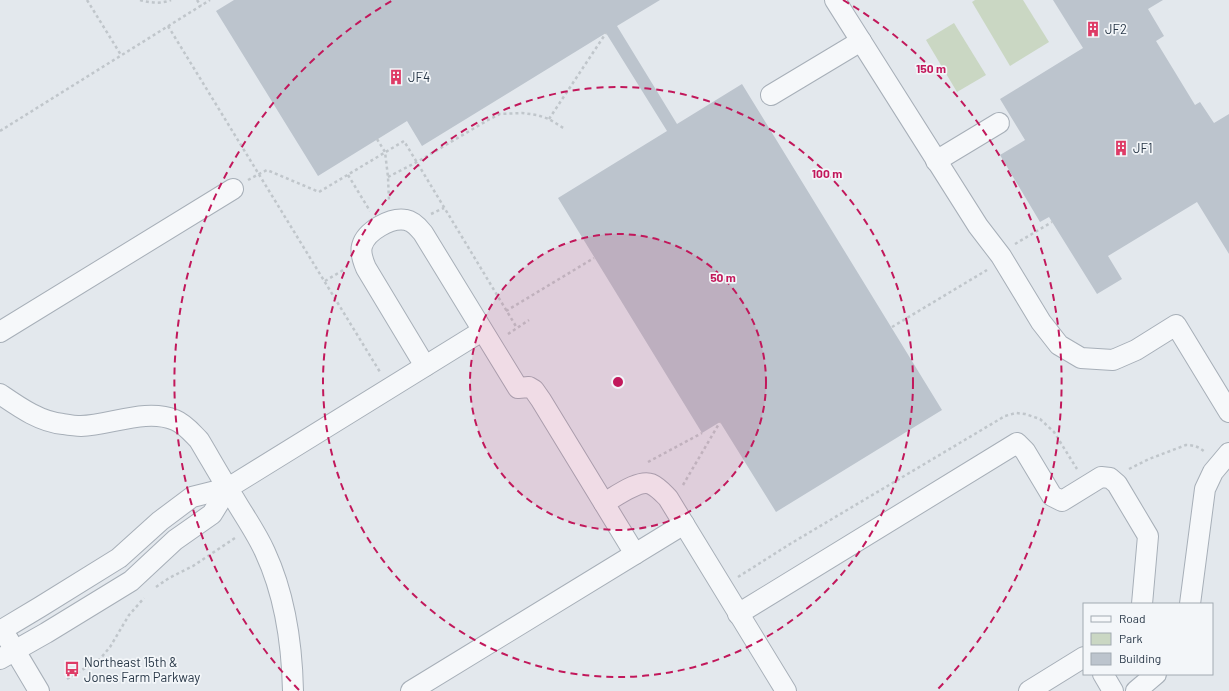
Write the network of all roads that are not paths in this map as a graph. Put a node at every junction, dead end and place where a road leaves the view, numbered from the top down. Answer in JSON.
{"nodes":[{"id":1,"x":835,"y":0,"type":"edge"},
{"id":2,"x":861,"y":41,"type":"junction"},
{"id":3,"x":771,"y":95,"type":"dead end"},
{"id":4,"x":999,"y":123,"type":"dead end"},
{"id":5,"x":936,"y":161,"type":"junction"},
{"id":6,"x":232,"y":189,"type":"dead end"},
{"id":7,"x":482,"y":331,"type":"junction"},
{"id":8,"x":0,"y":332,"type":"edge"},
{"id":9,"x":425,"y":366,"type":"junction"},
{"id":10,"x":0,"y":394,"type":"edge"},
{"id":11,"x":1229,"y":412,"type":"edge"},
{"id":12,"x":1229,"y":453,"type":"edge"},
{"id":13,"x":228,"y":488,"type":"junction"},
{"id":14,"x":604,"y":503,"type":"junction"},
{"id":15,"x":684,"y":524,"type":"junction"},
{"id":16,"x":635,"y":554,"type":"junction"},
{"id":17,"x":1142,"y":603,"type":"edge"},
{"id":18,"x":1190,"y":603,"type":"edge"},
{"id":19,"x":738,"y":614,"type":"junction"},
{"id":20,"x":1,"y":629,"type":"edge"},
{"id":21,"x":8,"y":655,"type":"edge"},
{"id":22,"x":1083,"y":658,"type":"edge"},
{"id":23,"x":293,"y":670,"type":"junction"},
{"id":24,"x":1104,"y":675,"type":"edge"},
{"id":25,"x":1155,"y":675,"type":"edge"},
{"id":26,"x":38,"y":691,"type":"edge"},
{"id":27,"x":293,"y":691,"type":"edge"},
{"id":28,"x":304,"y":691,"type":"edge"},
{"id":29,"x":411,"y":691,"type":"edge"},
{"id":30,"x":786,"y":691,"type":"edge"},
{"id":31,"x":1029,"y":691,"type":"edge"},
{"id":32,"x":1114,"y":691,"type":"edge"},
{"id":33,"x":1136,"y":691,"type":"edge"}],
"edges":[{"from":1,"to":2,"type":"street"},
{"from":2,"to":3,"type":"street"},
{"from":2,"to":5,"type":"street"},
{"from":4,"to":5,"type":"street"},
{"from":5,"to":11,"type":"street"},
{"from":6,"to":8,"type":"street"},
{"from":7,"to":9,"type":"street"},
{"from":7,"to":9,"type":"street"},
{"from":7,"to":14,"type":"street"},
{"from":9,"to":13,"type":"street"},
{"from":10,"to":13,"type":"street"},
{"from":12,"to":18,"type":"street"},
{"from":13,"to":20,"type":"street"},
{"from":13,"to":21,"type":"street"},
{"from":13,"to":23,"type":"street"},
{"from":14,"to":15,"type":"street"},
{"from":14,"to":16,"type":"street"},
{"from":15,"to":16,"type":"street"},
{"from":15,"to":19,"type":"street"},
{"from":16,"to":29,"type":"street"},
{"from":17,"to":19,"type":"street"},
{"from":19,"to":30,"type":"street"},
{"from":20,"to":21,"type":"street"},
{"from":21,"to":26,"type":"street"},
{"from":22,"to":31,"type":"street"},
{"from":23,"to":27,"type":"street"},
{"from":23,"to":28,"type":"street"},
{"from":24,"to":32,"type":"street"},
{"from":25,"to":33,"type":"street"}]}
